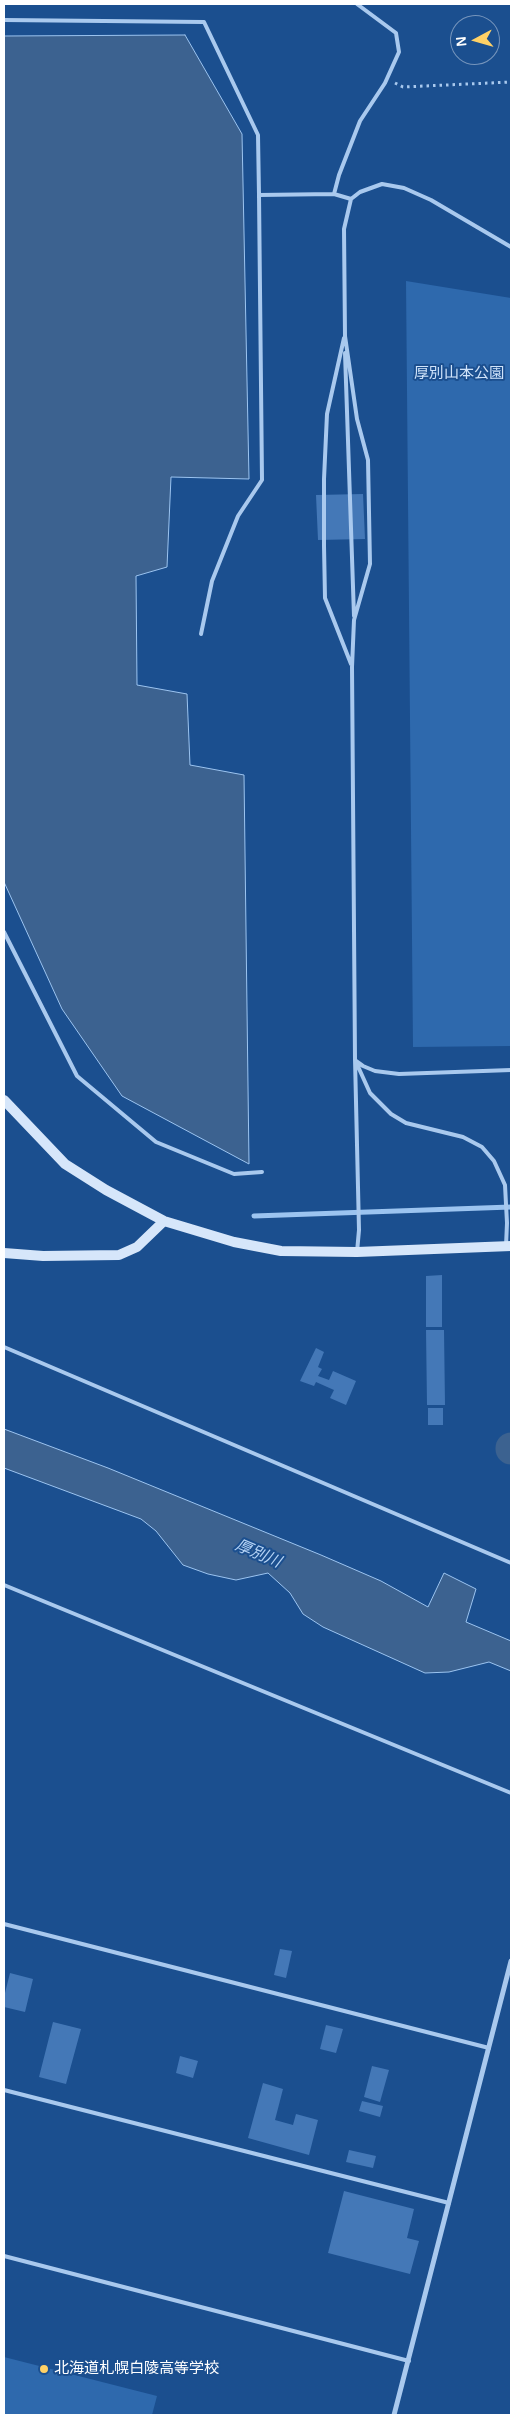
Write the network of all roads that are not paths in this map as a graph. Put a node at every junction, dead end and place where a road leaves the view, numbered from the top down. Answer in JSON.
{"nodes":[{"id":1,"x":357,"y":4,"type":"edge"},
{"id":2,"x":4,"y":20,"type":"edge"},
{"id":3,"x":334,"y":194,"type":"junction"},
{"id":4,"x":258,"y":195,"type":"junction"},
{"id":5,"x":351,"y":199,"type":"junction"},
{"id":6,"x":511,"y":247,"type":"edge"},
{"id":7,"x":345,"y":336,"type":"junction"},
{"id":8,"x":354,"y":620,"type":"junction"},
{"id":9,"x":201,"y":634,"type":"dead end"},
{"id":10,"x":352,"y":667,"type":"junction"},
{"id":11,"x":4,"y":932,"type":"edge"},
{"id":12,"x":354,"y":1059,"type":"junction"},
{"id":13,"x":511,"y":1070,"type":"edge"},
{"id":14,"x":4,"y":1100,"type":"edge"},
{"id":15,"x":262,"y":1172,"type":"dead end"},
{"id":16,"x":164,"y":1221,"type":"junction"},
{"id":17,"x":509,"y":1246,"type":"edge"},
{"id":18,"x":357,"y":1252,"type":"junction"},
{"id":19,"x":4,"y":1253,"type":"edge"},
{"id":20,"x":4,"y":1347,"type":"edge"},
{"id":21,"x":511,"y":1563,"type":"edge"},
{"id":22,"x":4,"y":1585,"type":"edge"},
{"id":23,"x":511,"y":1793,"type":"edge"},
{"id":24,"x":4,"y":1924,"type":"edge"},
{"id":25,"x":511,"y":1961,"type":"edge"},
{"id":26,"x":489,"y":2048,"type":"junction"},
{"id":27,"x":4,"y":2090,"type":"edge"},
{"id":28,"x":449,"y":2203,"type":"junction"},
{"id":29,"x":4,"y":2256,"type":"edge"},
{"id":30,"x":408,"y":2361,"type":"junction"},
{"id":31,"x":394,"y":2415,"type":"edge"}],
"edges":[{"from":1,"to":3,"type":"lane"},
{"from":2,"to":4,"type":"lane"},
{"from":3,"to":4,"type":"lane"},
{"from":3,"to":5,"type":"lane"},
{"from":4,"to":9,"type":"lane"},
{"from":5,"to":6,"type":"lane"},
{"from":5,"to":7,"type":"lane"},
{"from":7,"to":8,"type":"lane"},
{"from":7,"to":8,"type":"lane"},
{"from":7,"to":10,"type":"lane"},
{"from":8,"to":10,"type":"lane"},
{"from":10,"to":12,"type":"lane"},
{"from":11,"to":15,"type":"lane"},
{"from":12,"to":13,"type":"lane"},
{"from":12,"to":17,"type":"lane"},
{"from":12,"to":18,"type":"lane"},
{"from":14,"to":16,"type":"street"},
{"from":16,"to":18,"type":"street"},
{"from":16,"to":19,"type":"street"},
{"from":17,"to":18,"type":"street"},
{"from":20,"to":21,"type":"lane"},
{"from":22,"to":23,"type":"lane"},
{"from":24,"to":26,"type":"lane"},
{"from":25,"to":26,"type":"street"},
{"from":26,"to":28,"type":"street"},
{"from":27,"to":28,"type":"lane"},
{"from":28,"to":30,"type":"street"},
{"from":29,"to":30,"type":"lane"},
{"from":30,"to":31,"type":"street"}]}
